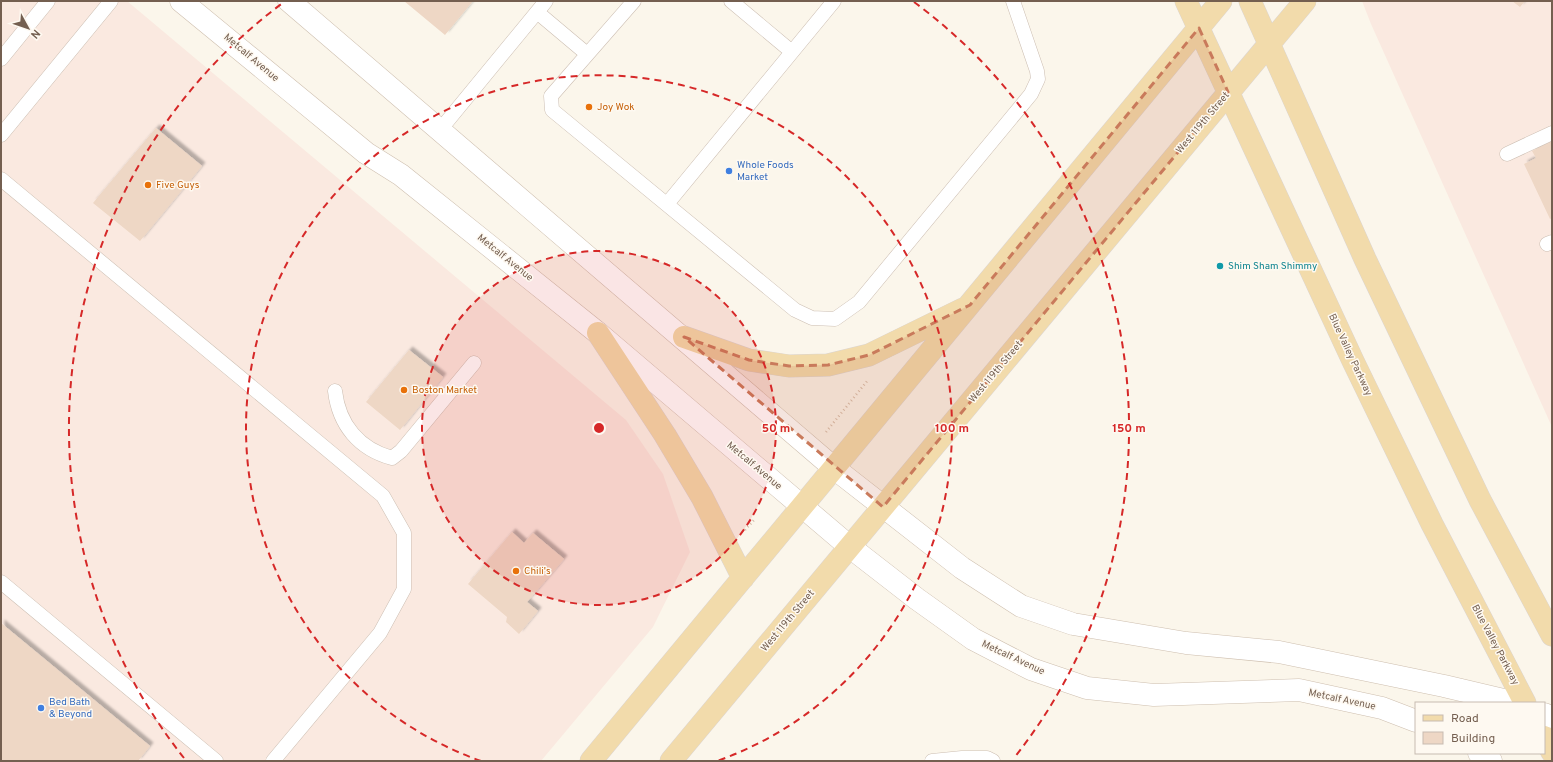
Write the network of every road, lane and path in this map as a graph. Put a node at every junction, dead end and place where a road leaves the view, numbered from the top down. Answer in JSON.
{"nodes":[{"id":1,"x":48,"y":1,"type":"edge"},
{"id":2,"x":112,"y":1,"type":"edge"},
{"id":3,"x":181,"y":1,"type":"edge"},
{"id":4,"x":289,"y":1,"type":"edge"},
{"id":5,"x":546,"y":1,"type":"edge"},
{"id":6,"x":634,"y":1,"type":"edge"},
{"id":7,"x":731,"y":1,"type":"edge"},
{"id":8,"x":834,"y":1,"type":"edge"},
{"id":9,"x":1013,"y":1,"type":"edge"},
{"id":10,"x":1186,"y":1,"type":"edge"},
{"id":11,"x":1221,"y":1,"type":"edge"},
{"id":12,"x":1250,"y":1,"type":"edge"},
{"id":13,"x":1305,"y":1,"type":"edge"},
{"id":14,"x":536,"y":12,"type":"junction"},
{"id":15,"x":1199,"y":28,"type":"junction"},
{"id":16,"x":1269,"y":44,"type":"junction"},
{"id":17,"x":792,"y":52,"type":"junction"},
{"id":18,"x":588,"y":54,"type":"junction"},
{"id":19,"x":1,"y":59,"type":"edge"},
{"id":20,"x":1228,"y":92,"type":"junction"},
{"id":21,"x":440,"y":130,"type":"junction"},
{"id":22,"x":1552,"y":133,"type":"edge"},
{"id":23,"x":1,"y":135,"type":"edge"},
{"id":24,"x":1507,"y":154,"type":"dead end"},
{"id":25,"x":1,"y":180,"type":"edge"},
{"id":26,"x":667,"y":204,"type":"junction"},
{"id":27,"x":970,"y":305,"type":"junction"},
{"id":28,"x":598,"y":333,"type":"junction"},
{"id":29,"x":684,"y":337,"type":"junction"},
{"id":30,"x":474,"y":363,"type":"dead end"},
{"id":31,"x":870,"y":378,"type":"dead end"},
{"id":32,"x":335,"y":391,"type":"dead end"},
{"id":33,"x":825,"y":434,"type":"dead end"},
{"id":34,"x":834,"y":468,"type":"junction"},
{"id":35,"x":802,"y":507,"type":"junction"},
{"id":36,"x":884,"y":507,"type":"junction"},
{"id":37,"x":754,"y":520,"type":"dead end"},
{"id":38,"x":745,"y":530,"type":"dead end"},
{"id":39,"x":850,"y":547,"type":"junction"},
{"id":40,"x":743,"y":578,"type":"junction"},
{"id":41,"x":1,"y":582,"type":"edge"},
{"id":42,"x":1552,"y":635,"type":"edge"},
{"id":43,"x":1512,"y":702,"type":"edge"},
{"id":44,"x":1524,"y":702,"type":"edge"},
{"id":45,"x":1415,"y":721,"type":"edge"},
{"id":46,"x":1545,"y":739,"type":"edge"},
{"id":47,"x":1552,"y":752,"type":"edge"},
{"id":48,"x":1480,"y":754,"type":"edge"},
{"id":49,"x":962,"y":759,"type":"edge"},
{"id":50,"x":216,"y":761,"type":"edge"},
{"id":51,"x":273,"y":761,"type":"edge"},
{"id":52,"x":591,"y":761,"type":"edge"},
{"id":53,"x":671,"y":761,"type":"edge"},
{"id":54,"x":932,"y":761,"type":"edge"},
{"id":55,"x":993,"y":761,"type":"edge"},
{"id":56,"x":1491,"y":761,"type":"edge"}],
"edges":[{"from":1,"to":19,"type":"lane"},
{"from":2,"to":23,"type":"lane"},
{"from":3,"to":28,"type":"main road","name":"Metcalf Avenue"},
{"from":4,"to":21,"type":"main road"},
{"from":5,"to":14,"type":"lane"},
{"from":6,"to":18,"type":"lane"},
{"from":7,"to":17,"type":"lane"},
{"from":8,"to":17,"type":"lane"},
{"from":9,"to":26,"type":"lane"},
{"from":10,"to":15,"type":"main road","name":"Blue Valley Parkway"},
{"from":11,"to":15,"type":"main road"},
{"from":12,"to":16,"type":"main road"},
{"from":13,"to":16,"type":"main road","name":"West 119th Street"},
{"from":14,"to":18,"type":"lane"},
{"from":14,"to":21,"type":"lane"},
{"from":15,"to":20,"type":"main road","name":"Blue Valley Parkway"},
{"from":15,"to":27,"type":"main road"},
{"from":16,"to":20,"type":"main road","name":"West 119th Street"},
{"from":16,"to":42,"type":"main road"},
{"from":17,"to":26,"type":"lane"},
{"from":18,"to":26,"type":"lane"},
{"from":20,"to":36,"type":"main road","name":"West 119th Street"},
{"from":20,"to":44,"type":"main road","name":"Blue Valley Parkway"},
{"from":21,"to":29,"type":"main road"},
{"from":22,"to":24,"type":"lane"},
{"from":25,"to":51,"type":"lane"},
{"from":27,"to":29,"type":"main road"},
{"from":27,"to":34,"type":"main road"},
{"from":28,"to":35,"type":"main road","name":"Metcalf Avenue"},
{"from":28,"to":40,"type":"main road"},
{"from":29,"to":34,"type":"main road"},
{"from":30,"to":32,"type":"lane"},
{"from":31,"to":33,"type":"path"},
{"from":34,"to":35,"type":"main road"},
{"from":34,"to":36,"type":"main road"},
{"from":35,"to":39,"type":"main road","name":"Metcalf Avenue"},
{"from":35,"to":40,"type":"main road"},
{"from":36,"to":39,"type":"main road","name":"West 119th Street"},
{"from":36,"to":43,"type":"main road"},
{"from":37,"to":38,"type":"path"},
{"from":39,"to":45,"type":"main road","name":"Metcalf Avenue"},
{"from":39,"to":53,"type":"main road","name":"West 119th Street"},
{"from":40,"to":52,"type":"main road"},
{"from":41,"to":50,"type":"lane"},
{"from":46,"to":47,"type":"main road"},
{"from":48,"to":56,"type":"main road"},
{"from":49,"to":54,"type":"lane"},
{"from":49,"to":55,"type":"lane"}]}
